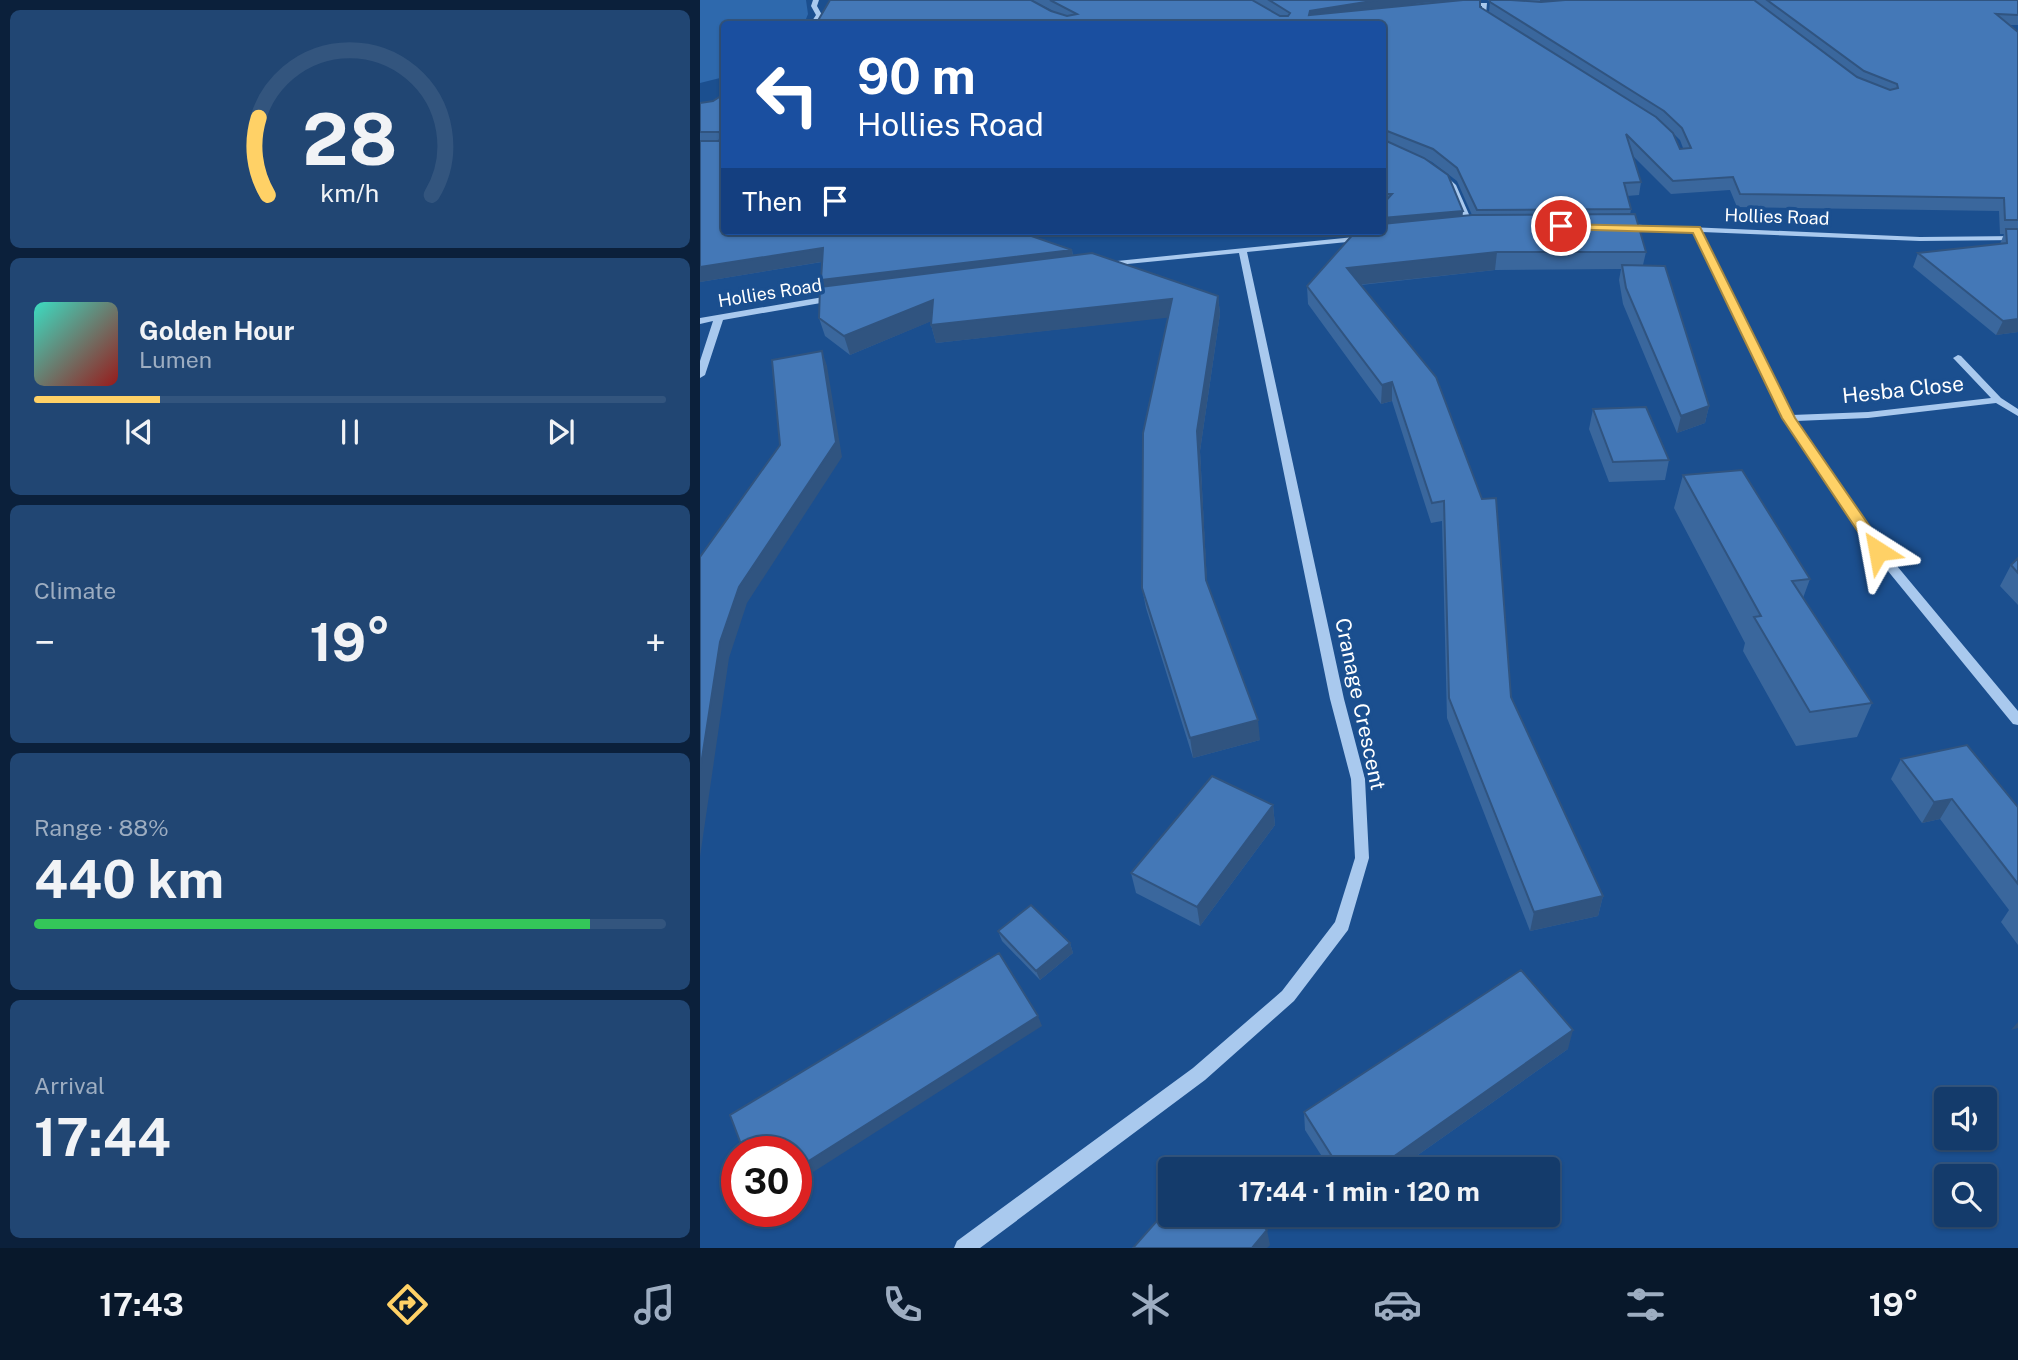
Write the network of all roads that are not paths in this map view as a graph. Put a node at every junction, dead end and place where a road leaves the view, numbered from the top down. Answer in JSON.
{"nodes":[{"id":1,"x":818,"y":0,"type":"edge"},
{"id":2,"x":1471,"y":0,"type":"edge"},
{"id":3,"x":1485,"y":4,"type":"junction"},
{"id":4,"x":1459,"y":6,"type":"edge"},
{"id":5,"x":1493,"y":7,"type":"edge"},
{"id":6,"x":814,"y":21,"type":"edge"},
{"id":7,"x":1499,"y":26,"type":"edge"},
{"id":8,"x":1436,"y":172,"type":"edge"},
{"id":9,"x":1610,"y":226,"type":"edge"},
{"id":10,"x":1471,"y":228,"type":"junction"},
{"id":11,"x":1484,"y":228,"type":"edge"},
{"id":12,"x":1457,"y":229,"type":"edge"},
{"id":13,"x":1697,"y":230,"type":"junction"},
{"id":14,"x":1376,"y":237,"type":"edge"},
{"id":15,"x":2018,"y":238,"type":"edge"},
{"id":16,"x":1242,"y":250,"type":"junction"},
{"id":17,"x":1092,"y":266,"type":"edge"},
{"id":18,"x":846,"y":297,"type":"edge"},
{"id":19,"x":719,"y":317,"type":"junction"},
{"id":20,"x":700,"y":321,"type":"edge"},
{"id":21,"x":1958,"y":358,"type":"dead end"},
{"id":22,"x":700,"y":375,"type":"edge"},
{"id":23,"x":1998,"y":400,"type":"junction"},
{"id":24,"x":2018,"y":413,"type":"edge"},
{"id":25,"x":1788,"y":418,"type":"junction"},
{"id":26,"x":2018,"y":720,"type":"edge"},
{"id":27,"x":964,"y":1248,"type":"edge"}],
"edges":[{"from":1,"to":6,"type":"street"},
{"from":2,"to":3,"type":"street"},
{"from":3,"to":4,"type":"street"},
{"from":3,"to":5,"type":"street"},
{"from":3,"to":7,"type":"street"},
{"from":8,"to":10,"type":"street"},
{"from":9,"to":13,"type":"street","name":"Hollies Road"},
{"from":10,"to":11,"type":"street"},
{"from":10,"to":12,"type":"street"},
{"from":13,"to":15,"type":"street","name":"Hollies Road"},
{"from":13,"to":25,"type":"street"},
{"from":14,"to":16,"type":"street"},
{"from":16,"to":17,"type":"street"},
{"from":16,"to":27,"type":"street","name":"Cranage Crescent"},
{"from":18,"to":19,"type":"street","name":"Hollies Road"},
{"from":19,"to":20,"type":"street","name":"Hollies Road"},
{"from":19,"to":22,"type":"street"},
{"from":21,"to":23,"type":"street"},
{"from":23,"to":24,"type":"street"},
{"from":23,"to":25,"type":"street","name":"Hesba Close"},
{"from":25,"to":26,"type":"street"}]}
